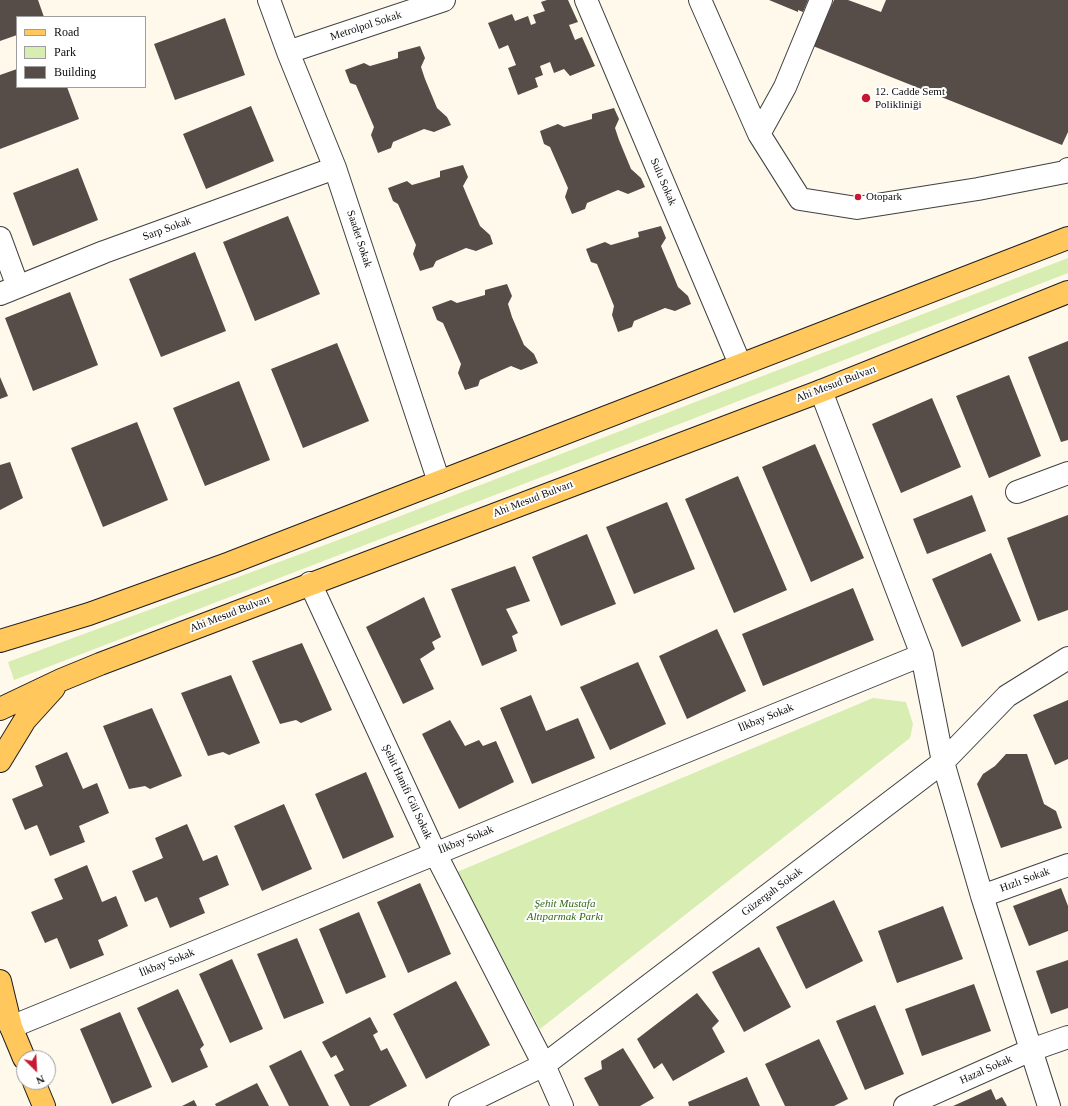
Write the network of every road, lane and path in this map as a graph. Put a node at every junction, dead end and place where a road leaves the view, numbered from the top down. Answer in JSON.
{"nodes":[{"id":1,"x":269,"y":0,"type":"edge"},
{"id":2,"x":444,"y":0,"type":"edge"},
{"id":3,"x":586,"y":0,"type":"edge"},
{"id":4,"x":700,"y":0,"type":"edge"},
{"id":5,"x":821,"y":0,"type":"edge"},
{"id":6,"x":288,"y":52,"type":"junction"},
{"id":7,"x":759,"y":134,"type":"junction"},
{"id":8,"x":335,"y":168,"type":"junction"},
{"id":9,"x":1068,"y":170,"type":"edge"},
{"id":10,"x":0,"y":238,"type":"edge"},
{"id":11,"x":1068,"y":238,"type":"edge"},
{"id":12,"x":9,"y":291,"type":"edge"},
{"id":13,"x":1068,"y":292,"type":"edge"},
{"id":14,"x":740,"y":364,"type":"junction"},
{"id":15,"x":821,"y":391,"type":"junction"},
{"id":16,"x":1068,"y":473,"type":"edge"},
{"id":17,"x":439,"y":482,"type":"junction"},
{"id":18,"x":1017,"y":492,"type":"dead end"},
{"id":19,"x":310,"y":583,"type":"junction"},
{"id":20,"x":0,"y":641,"type":"edge"},
{"id":21,"x":922,"y":655,"type":"junction"},
{"id":22,"x":1068,"y":658,"type":"edge"},
{"id":23,"x":61,"y":680,"type":"junction"},
{"id":24,"x":0,"y":709,"type":"edge"},
{"id":25,"x":0,"y":761,"type":"edge"},
{"id":26,"x":943,"y":762,"type":"junction"},
{"id":27,"x":435,"y":853,"type":"junction"},
{"id":28,"x":1068,"y":865,"type":"edge"},
{"id":29,"x":982,"y":896,"type":"junction"},
{"id":30,"x":0,"y":981,"type":"edge"},
{"id":31,"x":6,"y":1018,"type":"edge"},
{"id":32,"x":1068,"y":1037,"type":"edge"},
{"id":33,"x":20,"y":1050,"type":"edge"},
{"id":34,"x":1030,"y":1050,"type":"junction"},
{"id":35,"x":544,"y":1065,"type":"junction"},
{"id":36,"x":37,"y":1090,"type":"edge"},
{"id":37,"x":44,"y":1106,"type":"edge"},
{"id":38,"x":460,"y":1106,"type":"edge"},
{"id":39,"x":562,"y":1106,"type":"edge"},
{"id":40,"x":905,"y":1106,"type":"edge"},
{"id":41,"x":1049,"y":1106,"type":"edge"}],
"edges":[{"from":1,"to":6,"type":"street","name":"Saadet Sokak"},
{"from":2,"to":6,"type":"street","name":"Metrolpol Sokak"},
{"from":3,"to":14,"type":"street","name":"Sulu Sokak"},
{"from":4,"to":7,"type":"street"},
{"from":5,"to":7,"type":"street"},
{"from":6,"to":8,"type":"street","name":"Saadet Sokak"},
{"from":7,"to":9,"type":"street"},
{"from":8,"to":12,"type":"street","name":"Sarp Sokak"},
{"from":8,"to":17,"type":"street","name":"Saadet Sokak"},
{"from":10,"to":12,"type":"street"},
{"from":11,"to":14,"type":"main road"},
{"from":13,"to":15,"type":"main road","name":"Ahi Mesud Bulvarı"},
{"from":14,"to":17,"type":"main road"},
{"from":15,"to":19,"type":"main road","name":"Ahi Mesud Bulvarı"},
{"from":15,"to":21,"type":"street"},
{"from":16,"to":18,"type":"street"},
{"from":17,"to":20,"type":"main road"},
{"from":19,"to":23,"type":"main road","name":"Ahi Mesud Bulvarı"},
{"from":19,"to":27,"type":"street","name":"Şehit Hanifi Gül Sokak"},
{"from":21,"to":26,"type":"street"},
{"from":21,"to":27,"type":"street","name":"İlkbay Sokak"},
{"from":22,"to":26,"type":"street","name":"Güzergah Sokak"},
{"from":23,"to":24,"type":"main road","name":"Ahi Mesud Bulvarı"},
{"from":23,"to":25,"type":"main road"},
{"from":26,"to":29,"type":"street"},
{"from":26,"to":35,"type":"street","name":"Güzergah Sokak"},
{"from":27,"to":31,"type":"street","name":"İlkbay Sokak"},
{"from":27,"to":35,"type":"street","name":"Şehit Hanifi Gül Sokak"},
{"from":28,"to":29,"type":"street","name":"Hızlı Sokak"},
{"from":29,"to":34,"type":"street"},
{"from":30,"to":31,"type":"main road"},
{"from":31,"to":33,"type":"main road"},
{"from":32,"to":34,"type":"street","name":"Hazal Sokak"},
{"from":34,"to":40,"type":"street","name":"Hazal Sokak"},
{"from":34,"to":41,"type":"street"},
{"from":35,"to":38,"type":"street","name":"Güzergah Sokak"},
{"from":35,"to":39,"type":"street","name":"Şehit Hanifi Gül Sokak"},
{"from":36,"to":37,"type":"main road"}]}
